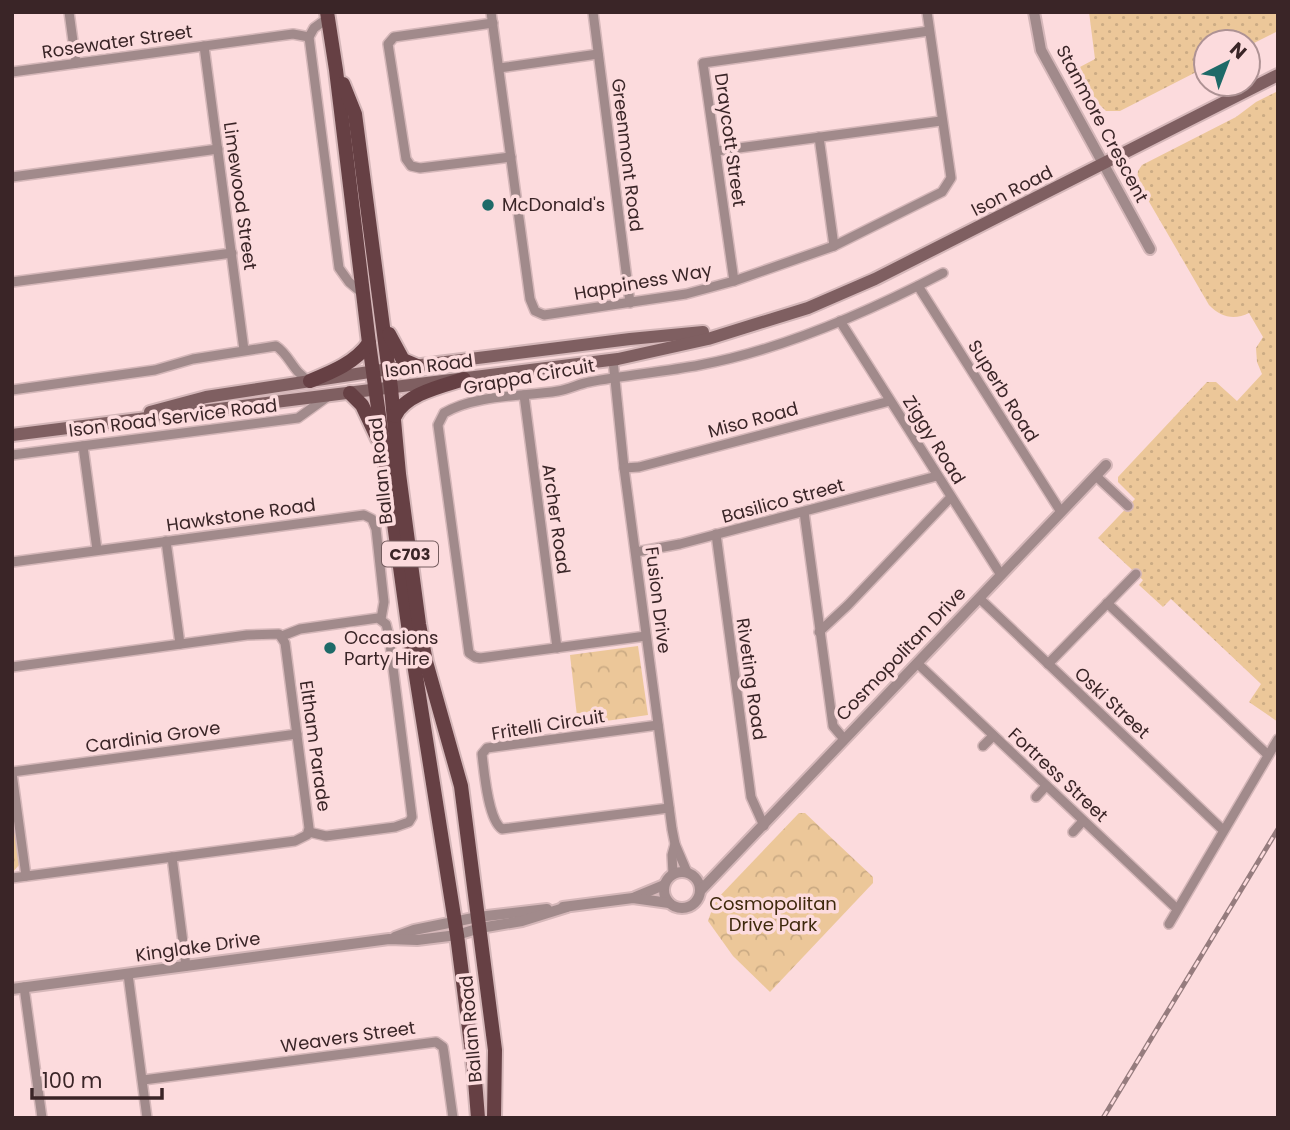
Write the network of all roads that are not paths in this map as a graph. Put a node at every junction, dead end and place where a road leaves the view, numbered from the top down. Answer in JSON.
{"nodes":[{"id":1,"x":69,"y":12,"type":"edge"},
{"id":2,"x":491,"y":12,"type":"edge"},
{"id":3,"x":593,"y":12,"type":"edge"},
{"id":4,"x":927,"y":12,"type":"edge"},
{"id":5,"x":1034,"y":12,"type":"edge"},
{"id":6,"x":327,"y":15,"type":"edge"},
{"id":7,"x":493,"y":23,"type":"junction"},
{"id":8,"x":929,"y":31,"type":"junction"},
{"id":9,"x":309,"y":37,"type":"junction"},
{"id":10,"x":204,"y":46,"type":"junction"},
{"id":11,"x":598,"y":54,"type":"junction"},
{"id":12,"x":76,"y":63,"type":"junction"},
{"id":13,"x":499,"y":68,"type":"junction"},
{"id":14,"x":337,"y":70,"type":"junction"},
{"id":15,"x":12,"y":72,"type":"edge"},
{"id":16,"x":1278,"y":75,"type":"edge"},
{"id":17,"x":941,"y":121,"type":"junction"},
{"id":18,"x":820,"y":137,"type":"junction"},
{"id":19,"x":218,"y":149,"type":"junction"},
{"id":20,"x":716,"y":151,"type":"junction"},
{"id":21,"x":511,"y":157,"type":"junction"},
{"id":22,"x":1102,"y":165,"type":"junction"},
{"id":23,"x":12,"y":177,"type":"edge"},
{"id":24,"x":834,"y":246,"type":"junction"},
{"id":25,"x":1150,"y":248,"type":"dead end"},
{"id":26,"x":232,"y":253,"type":"junction"},
{"id":27,"x":943,"y":273,"type":"dead end"},
{"id":28,"x":734,"y":281,"type":"junction"},
{"id":29,"x":12,"y":282,"type":"edge"},
{"id":30,"x":918,"y":286,"type":"junction"},
{"id":31,"x":364,"y":294,"type":"junction"},
{"id":32,"x":630,"y":303,"type":"junction"},
{"id":33,"x":382,"y":313,"type":"junction"},
{"id":34,"x":840,"y":321,"type":"junction"},
{"id":35,"x":756,"y":324,"type":"junction"},
{"id":36,"x":369,"y":343,"type":"junction"},
{"id":37,"x":599,"y":343,"type":"junction"},
{"id":38,"x":244,"y":350,"type":"junction"},
{"id":39,"x":613,"y":360,"type":"junction"},
{"id":40,"x":417,"y":366,"type":"junction"},
{"id":41,"x":381,"y":371,"type":"junction"},
{"id":42,"x":615,"y":378,"type":"junction"},
{"id":43,"x":464,"y":379,"type":"junction"},
{"id":44,"x":310,"y":381,"type":"junction"},
{"id":45,"x":384,"y":388,"type":"junction"},
{"id":46,"x":12,"y":390,"type":"edge"},
{"id":47,"x":349,"y":393,"type":"junction"},
{"id":48,"x":330,"y":395,"type":"junction"},
{"id":49,"x":524,"y":395,"type":"junction"},
{"id":50,"x":890,"y":401,"type":"junction"},
{"id":51,"x":395,"y":416,"type":"junction"},
{"id":52,"x":102,"y":425,"type":"junction"},
{"id":53,"x":12,"y":435,"type":"edge"},
{"id":54,"x":83,"y":446,"type":"junction"},
{"id":55,"x":12,"y":455,"type":"edge"},
{"id":56,"x":386,"y":460,"type":"junction"},
{"id":57,"x":1106,"y":465,"type":"dead end"},
{"id":58,"x":624,"y":468,"type":"junction"},
{"id":59,"x":937,"y":476,"type":"junction"},
{"id":60,"x":1096,"y":476,"type":"junction"},
{"id":61,"x":951,"y":496,"type":"junction"},
{"id":62,"x":1128,"y":506,"type":"dead end"},
{"id":63,"x":804,"y":512,"type":"junction"},
{"id":64,"x":1061,"y":512,"type":"junction"},
{"id":65,"x":716,"y":534,"type":"junction"},
{"id":66,"x":166,"y":541,"type":"junction"},
{"id":67,"x":97,"y":550,"type":"junction"},
{"id":68,"x":636,"y":552,"type":"junction"},
{"id":69,"x":12,"y":562,"type":"edge"},
{"id":70,"x":1136,"y":573,"type":"dead end"},
{"id":71,"x":1001,"y":575,"type":"junction"},
{"id":72,"x":979,"y":598,"type":"junction"},
{"id":73,"x":1107,"y":603,"type":"junction"},
{"id":74,"x":382,"y":619,"type":"junction"},
{"id":75,"x":819,"y":632,"type":"junction"},
{"id":76,"x":282,"y":636,"type":"junction"},
{"id":77,"x":646,"y":636,"type":"junction"},
{"id":78,"x":180,"y":644,"type":"junction"},
{"id":79,"x":557,"y":648,"type":"junction"},
{"id":80,"x":917,"y":663,"type":"junction"},
{"id":81,"x":1048,"y":664,"type":"junction"},
{"id":82,"x":12,"y":667,"type":"edge"},
{"id":83,"x":658,"y":725,"type":"junction"},
{"id":84,"x":297,"y":734,"type":"junction"},
{"id":85,"x":993,"y":736,"type":"junction"},
{"id":86,"x":844,"y":739,"type":"junction"},
{"id":87,"x":1278,"y":739,"type":"edge"},
{"id":88,"x":983,"y":746,"type":"dead end"},
{"id":89,"x":1268,"y":755,"type":"junction"},
{"id":90,"x":12,"y":772,"type":"edge"},
{"id":91,"x":1046,"y":786,"type":"junction"},
{"id":92,"x":1036,"y":797,"type":"dead end"},
{"id":93,"x":669,"y":808,"type":"junction"},
{"id":94,"x":1083,"y":821,"type":"junction"},
{"id":95,"x":764,"y":826,"type":"junction"},
{"id":96,"x":1223,"y":830,"type":"junction"},
{"id":97,"x":309,"y":832,"type":"junction"},
{"id":98,"x":1073,"y":832,"type":"dead end"},
{"id":99,"x":675,"y":844,"type":"junction"},
{"id":100,"x":172,"y":857,"type":"junction"},
{"id":101,"x":721,"y":867,"type":"junction"},
{"id":102,"x":673,"y":874,"type":"junction"},
{"id":103,"x":691,"y":875,"type":"junction"},
{"id":104,"x":26,"y":876,"type":"junction"},
{"id":105,"x":12,"y":878,"type":"edge"},
{"id":106,"x":664,"y":885,"type":"junction"},
{"id":107,"x":701,"y":890,"type":"junction"},
{"id":108,"x":633,"y":898,"type":"junction"},
{"id":109,"x":669,"y":903,"type":"junction"},
{"id":110,"x":567,"y":907,"type":"junction"},
{"id":111,"x":1177,"y":909,"type":"junction"},
{"id":112,"x":479,"y":922,"type":"junction"},
{"id":113,"x":1169,"y":923,"type":"dead end"},
{"id":114,"x":456,"y":929,"type":"junction"},
{"id":115,"x":186,"y":966,"type":"junction"},
{"id":116,"x":128,"y":974,"type":"junction"},
{"id":117,"x":24,"y":987,"type":"junction"},
{"id":118,"x":12,"y":989,"type":"edge"},
{"id":119,"x":143,"y":1080,"type":"junction"},
{"id":120,"x":42,"y":1118,"type":"edge"},
{"id":121,"x":147,"y":1118,"type":"edge"},
{"id":122,"x":453,"y":1118,"type":"edge"},
{"id":123,"x":478,"y":1118,"type":"edge"},
{"id":124,"x":494,"y":1118,"type":"edge"}],
"edges":[{"from":1,"to":12,"type":"street"},
{"from":2,"to":7,"type":"street","name":"Happiness Way"},
{"from":3,"to":11,"type":"street","name":"Greenmont Road"},
{"from":4,"to":8,"type":"street","name":"Happiness Way"},
{"from":5,"to":22,"type":"street","name":"Stanmore Crescent"},
{"from":6,"to":9,"type":"street","name":"Ballan Road"},
{"from":6,"to":14,"type":"main road","name":"Ballan Road","number":"C703"},
{"from":7,"to":13,"type":"street","name":"Happiness Way"},
{"from":7,"to":21,"type":"street"},
{"from":8,"to":17,"type":"street","name":"Happiness Way"},
{"from":8,"to":20,"type":"street","name":"Draycott Street"},
{"from":9,"to":10,"type":"street","name":"Rosewater Street"},
{"from":9,"to":31,"type":"street"},
{"from":10,"to":12,"type":"street","name":"Rosewater Street"},
{"from":10,"to":19,"type":"street","name":"Limewood Street"},
{"from":11,"to":13,"type":"street"},
{"from":11,"to":32,"type":"street","name":"Greenmont Road"},
{"from":12,"to":15,"type":"street","name":"Rosewater Street"},
{"from":13,"to":21,"type":"street","name":"Happiness Way"},
{"from":14,"to":31,"type":"main road","name":"Ballan Road","number":"C703"},
{"from":14,"to":33,"type":"main road","name":"Ballan Road","number":"C703"},
{"from":16,"to":22,"type":"main road","name":"Ison Road"},
{"from":17,"to":18,"type":"street"},
{"from":17,"to":24,"type":"street","name":"Happiness Way"},
{"from":18,"to":20,"type":"street"},
{"from":18,"to":24,"type":"street"},
{"from":19,"to":23,"type":"street"},
{"from":19,"to":26,"type":"street","name":"Limewood Street"},
{"from":20,"to":28,"type":"street","name":"Draycott Street"},
{"from":21,"to":32,"type":"street","name":"Happiness Way"},
{"from":22,"to":25,"type":"street","name":"Stanmore Crescent"},
{"from":22,"to":35,"type":"main road","name":"Ison Road"},
{"from":24,"to":28,"type":"street","name":"Happiness Way"},
{"from":26,"to":29,"type":"street"},
{"from":26,"to":38,"type":"street","name":"Limewood Street"},
{"from":27,"to":30,"type":"street","name":"Grappa Circuit"},
{"from":28,"to":32,"type":"street","name":"Happiness Way"},
{"from":30,"to":34,"type":"street","name":"Grappa Circuit"},
{"from":30,"to":64,"type":"street","name":"Superb Road"},
{"from":31,"to":36,"type":"main road","name":"Ballan Road","number":"C703"},
{"from":33,"to":40,"type":"main road"},
{"from":33,"to":41,"type":"main road","name":"Ballan Road","number":"C703"},
{"from":34,"to":42,"type":"street","name":"Grappa Circuit"},
{"from":34,"to":50,"type":"street","name":"Ziggy Road"},
{"from":35,"to":37,"type":"main road","name":"Ison Road"},
{"from":35,"to":39,"type":"main road","name":"Ison Road"},
{"from":36,"to":41,"type":"main road","name":"Ballan Road","number":"C703"},
{"from":36,"to":44,"type":"main road"},
{"from":37,"to":39,"type":"main road"},
{"from":37,"to":40,"type":"main road","name":"Ison Road"},
{"from":38,"to":44,"type":"street"},
{"from":38,"to":46,"type":"street"},
{"from":39,"to":42,"type":"street","name":"Fusion Drive"},
{"from":39,"to":43,"type":"main road","name":"Ison Road"},
{"from":40,"to":41,"type":"main road","name":"Ison Road"},
{"from":41,"to":44,"type":"main road","name":"Ison Road"},
{"from":41,"to":45,"type":"main road","name":"Ballan Road","number":"C703"},
{"from":42,"to":49,"type":"street","name":"Grappa Circuit"},
{"from":42,"to":58,"type":"street","name":"Fusion Drive"},
{"from":43,"to":45,"type":"main road","name":"Ison Road"},
{"from":43,"to":51,"type":"main road"},
{"from":44,"to":52,"type":"main road","name":"Ison Road"},
{"from":45,"to":47,"type":"main road","name":"Ison Road"},
{"from":45,"to":51,"type":"main road","name":"Ballan Road","number":"C703"},
{"from":45,"to":56,"type":"main road","name":"Ballan Road","number":"C703"},
{"from":47,"to":48,"type":"main road","name":"Ison Road"},
{"from":47,"to":56,"type":"main road"},
{"from":48,"to":52,"type":"main road","name":"Ison Road"},
{"from":48,"to":54,"type":"street","name":"Ison Road Service Road"},
{"from":49,"to":79,"type":"street","name":"Archer Road"},
{"from":49,"to":79,"type":"street","name":"Grappa Circuit"},
{"from":50,"to":58,"type":"street","name":"Miso Road"},
{"from":50,"to":59,"type":"street","name":"Ziggy Road"},
{"from":51,"to":112,"type":"main road","name":"Ballan Road","number":"C703"},
{"from":52,"to":53,"type":"main road","name":"Ison Road"},
{"from":54,"to":55,"type":"street","name":"Ison Road Service Road"},
{"from":54,"to":67,"type":"street"},
{"from":56,"to":114,"type":"main road","name":"Ballan Road","number":"C703"},
{"from":57,"to":60,"type":"street","name":"Cosmopolitan Drive"},
{"from":58,"to":68,"type":"street","name":"Fusion Drive"},
{"from":59,"to":61,"type":"street","name":"Ziggy Road"},
{"from":59,"to":63,"type":"street","name":"Basilico Street"},
{"from":60,"to":62,"type":"street"},
{"from":60,"to":64,"type":"street","name":"Cosmopolitan Drive"},
{"from":61,"to":71,"type":"street","name":"Ziggy Road"},
{"from":61,"to":75,"type":"street"},
{"from":63,"to":65,"type":"street","name":"Basilico Street"},
{"from":63,"to":75,"type":"street"},
{"from":64,"to":71,"type":"street","name":"Cosmopolitan Drive"},
{"from":65,"to":68,"type":"street","name":"Basilico Street"},
{"from":65,"to":95,"type":"street","name":"Riveting Road"},
{"from":66,"to":67,"type":"street","name":"Hawkstone Road"},
{"from":66,"to":74,"type":"street","name":"Hawkstone Road"},
{"from":66,"to":78,"type":"street"},
{"from":67,"to":69,"type":"street","name":"Hawkstone Road"},
{"from":68,"to":77,"type":"street","name":"Fusion Drive"},
{"from":70,"to":73,"type":"street"},
{"from":71,"to":72,"type":"street","name":"Cosmopolitan Drive"},
{"from":72,"to":80,"type":"street","name":"Cosmopolitan Drive"},
{"from":72,"to":81,"type":"street","name":"Oski Street"},
{"from":73,"to":81,"type":"street"},
{"from":73,"to":89,"type":"street"},
{"from":74,"to":76,"type":"street"},
{"from":74,"to":97,"type":"street"},
{"from":75,"to":86,"type":"street"},
{"from":76,"to":78,"type":"street"},
{"from":76,"to":84,"type":"street","name":"Eltham Parade"},
{"from":77,"to":79,"type":"street","name":"Grappa Circuit"},
{"from":77,"to":83,"type":"street","name":"Fusion Drive"},
{"from":78,"to":82,"type":"street"},
{"from":80,"to":85,"type":"street","name":"Fortress Street"},
{"from":80,"to":86,"type":"street","name":"Cosmopolitan Drive"},
{"from":81,"to":96,"type":"street","name":"Oski Street"},
{"from":83,"to":93,"type":"street","name":"Fusion Drive"},
{"from":83,"to":93,"type":"street","name":"Fritelli Circuit"},
{"from":84,"to":90,"type":"street","name":"Cardinia Grove"},
{"from":84,"to":97,"type":"street","name":"Eltham Parade"},
{"from":85,"to":88,"type":"street"},
{"from":85,"to":91,"type":"street","name":"Fortress Street"},
{"from":86,"to":95,"type":"street","name":"Cosmopolitan Drive"},
{"from":87,"to":89,"type":"street"},
{"from":89,"to":96,"type":"street"},
{"from":90,"to":104,"type":"street"},
{"from":91,"to":92,"type":"street"},
{"from":91,"to":94,"type":"street","name":"Fortress Street"},
{"from":93,"to":99,"type":"street","name":"Fusion Drive"},
{"from":94,"to":98,"type":"street"},
{"from":94,"to":111,"type":"street","name":"Fortress Street"},
{"from":95,"to":101,"type":"street","name":"Cosmopolitan Drive"},
{"from":96,"to":111,"type":"street"},
{"from":97,"to":100,"type":"street","name":"Eltham Parade"},
{"from":99,"to":102,"type":"street","name":"Fusion Drive"},
{"from":99,"to":103,"type":"street","name":"Fusion Drive"},
{"from":100,"to":104,"type":"street","name":"Eltham Parade"},
{"from":100,"to":115,"type":"street"},
{"from":101,"to":103,"type":"street","name":"Cosmopolitan Drive"},
{"from":101,"to":107,"type":"street","name":"Cosmopolitan Drive"},
{"from":102,"to":103,"type":"street"},
{"from":102,"to":106,"type":"street"},
{"from":103,"to":107,"type":"street"},
{"from":104,"to":105,"type":"street","name":"Eltham Parade"},
{"from":106,"to":108,"type":"street"},
{"from":106,"to":109,"type":"street"},
{"from":107,"to":109,"type":"street"},
{"from":108,"to":109,"type":"street"},
{"from":108,"to":110,"type":"street"},
{"from":110,"to":112,"type":"street"},
{"from":110,"to":112,"type":"street"},
{"from":111,"to":113,"type":"street"},
{"from":112,"to":114,"type":"street"},
{"from":112,"to":124,"type":"main road","name":"Ballan Road","number":"C703"},
{"from":114,"to":115,"type":"street","name":"Kinglake Drive"},
{"from":114,"to":123,"type":"main road","name":"Ballan Road","number":"C703"},
{"from":115,"to":116,"type":"street","name":"Kinglake Drive"},
{"from":116,"to":117,"type":"street","name":"Kinglake Drive"},
{"from":116,"to":119,"type":"street"},
{"from":117,"to":118,"type":"street","name":"Kinglake Drive"},
{"from":117,"to":120,"type":"street"},
{"from":119,"to":121,"type":"street"},
{"from":119,"to":122,"type":"street","name":"Weavers Street"}]}
